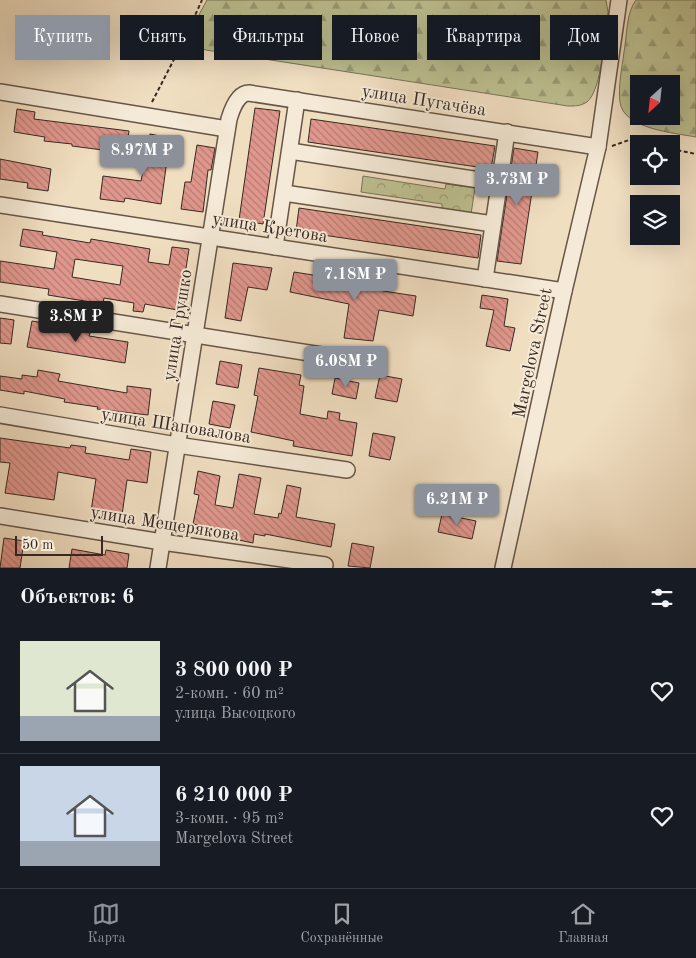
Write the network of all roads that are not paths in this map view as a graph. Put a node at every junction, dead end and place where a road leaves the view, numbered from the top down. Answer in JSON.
{"nodes":[{"id":1,"x":619,"y":0,"type":"edge"},
{"id":2,"x":0,"y":92,"type":"edge"},
{"id":3,"x":244,"y":93,"type":"joint"},
{"id":4,"x":297,"y":100,"type":"junction"},
{"id":5,"x":227,"y":129,"type":"junction"},
{"id":6,"x":507,"y":132,"type":"junction"},
{"id":7,"x":598,"y":147,"type":"junction"},
{"id":8,"x":290,"y":151,"type":"junction"},
{"id":9,"x":499,"y":183,"type":"junction"},
{"id":10,"x":284,"y":193,"type":"junction"},
{"id":11,"x":0,"y":205,"type":"edge"},
{"id":12,"x":493,"y":224,"type":"junction"},
{"id":13,"x":210,"y":237,"type":"junction"},
{"id":14,"x":276,"y":247,"type":"junction"},
{"id":15,"x":485,"y":279,"type":"junction"},
{"id":16,"x":564,"y":291,"type":"junction"},
{"id":17,"x":0,"y":304,"type":"edge"},
{"id":18,"x":195,"y":335,"type":"junction"},
{"id":19,"x":366,"y":362,"type":"dead end"},
{"id":20,"x":0,"y":415,"type":"edge"},
{"id":21,"x":178,"y":445,"type":"junction"},
{"id":22,"x":347,"y":470,"type":"dead end"},
{"id":23,"x":0,"y":516,"type":"edge"},
{"id":24,"x":162,"y":542,"type":"junction"},
{"id":25,"x":325,"y":566,"type":"dead end"},
{"id":26,"x":158,"y":568,"type":"edge"},
{"id":27,"x":503,"y":568,"type":"edge"}],
"edges":[{"from":1,"to":7,"type":"street","name":"Margelova Street"},
{"from":2,"to":5,"type":"street"},
{"from":3,"to":4,"type":"street","name":"улица Пугачёва"},
{"from":3,"to":5,"type":"street","name":"улица Грушко"},
{"from":4,"to":6,"type":"street","name":"улица Пугачёва"},
{"from":4,"to":8,"type":"street"},
{"from":5,"to":13,"type":"street","name":"улица Грушко"},
{"from":6,"to":7,"type":"street","name":"улица Пугачёва"},
{"from":6,"to":9,"type":"street"},
{"from":7,"to":16,"type":"street","name":"Margelova Street"},
{"from":8,"to":9,"type":"street"},
{"from":8,"to":10,"type":"street"},
{"from":9,"to":12,"type":"street"},
{"from":10,"to":12,"type":"street"},
{"from":10,"to":14,"type":"street"},
{"from":11,"to":13,"type":"street","name":"улица Кретова"},
{"from":12,"to":15,"type":"street"},
{"from":13,"to":14,"type":"street","name":"улица Кретова"},
{"from":13,"to":18,"type":"street","name":"улица Грушко"},
{"from":14,"to":15,"type":"street","name":"улица Кретова"},
{"from":15,"to":16,"type":"street","name":"улица Кретова"},
{"from":16,"to":27,"type":"street","name":"Margelova Street"},
{"from":17,"to":18,"type":"street"},
{"from":18,"to":19,"type":"street"},
{"from":18,"to":21,"type":"street","name":"улица Грушко"},
{"from":20,"to":21,"type":"street","name":"улица Шаповалова"},
{"from":21,"to":22,"type":"street","name":"улица Шаповалова"},
{"from":21,"to":24,"type":"street","name":"улица Грушко"},
{"from":23,"to":24,"type":"street","name":"улица Мещерякова"},
{"from":24,"to":25,"type":"street","name":"улица Мещерякова"},
{"from":24,"to":26,"type":"street","name":"улица Грушко"}]}
